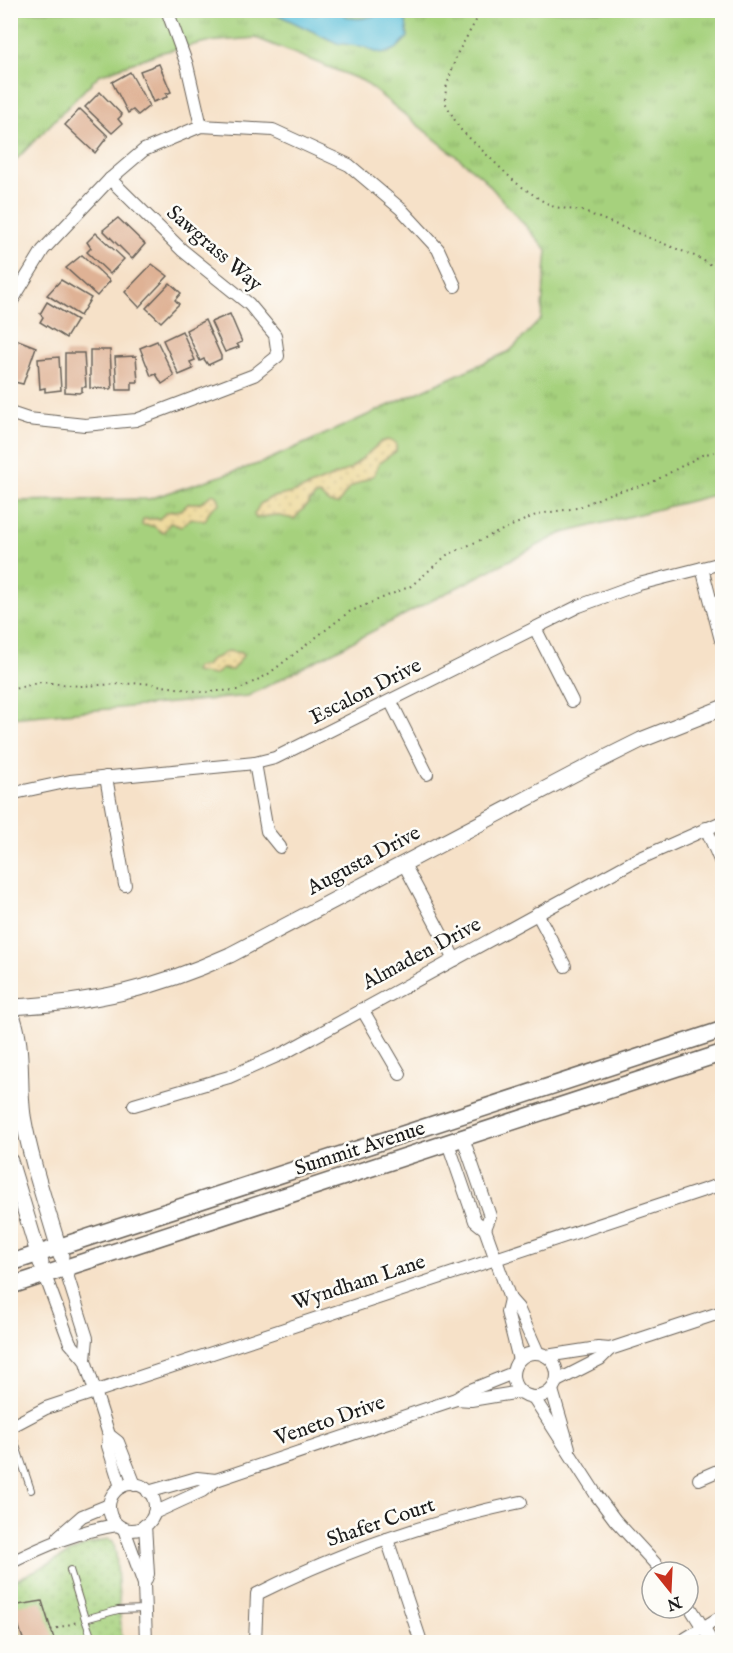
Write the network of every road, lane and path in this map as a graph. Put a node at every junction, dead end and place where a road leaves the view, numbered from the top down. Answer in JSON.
{"nodes":[{"id":1,"x":167,"y":10,"type":"edge"},
{"id":2,"x":482,"y":10,"type":"edge"},
{"id":3,"x":201,"y":126,"type":"junction"},
{"id":4,"x":110,"y":179,"type":"junction"},
{"id":5,"x":723,"y":271,"type":"edge"},
{"id":6,"x":455,"y":286,"type":"dead end"},
{"id":7,"x":10,"y":304,"type":"edge"},
{"id":8,"x":10,"y":413,"type":"edge"},
{"id":9,"x":723,"y":450,"type":"edge"},
{"id":10,"x":723,"y":563,"type":"edge"},
{"id":11,"x":702,"y":568,"type":"junction"},
{"id":12,"x":535,"y":628,"type":"junction"},
{"id":13,"x":721,"y":640,"type":"dead end"},
{"id":14,"x":10,"y":690,"type":"edge"},
{"id":15,"x":572,"y":701,"type":"dead end"},
{"id":16,"x":391,"y":702,"type":"junction"},
{"id":17,"x":723,"y":708,"type":"edge"},
{"id":18,"x":255,"y":763,"type":"junction"},
{"id":19,"x":427,"y":774,"type":"dead end"},
{"id":20,"x":106,"y":777,"type":"junction"},
{"id":21,"x":10,"y":794,"type":"edge"},
{"id":22,"x":723,"y":822,"type":"edge"},
{"id":23,"x":706,"y":828,"type":"junction"},
{"id":24,"x":280,"y":847,"type":"dead end"},
{"id":25,"x":404,"y":864,"type":"junction"},
{"id":26,"x":723,"y":865,"type":"edge"},
{"id":27,"x":125,"y":885,"type":"dead end"},
{"id":28,"x":537,"y":913,"type":"junction"},
{"id":29,"x":455,"y":960,"type":"junction"},
{"id":30,"x":566,"y":966,"type":"dead end"},
{"id":31,"x":10,"y":1009,"type":"edge"},
{"id":32,"x":362,"y":1009,"type":"junction"},
{"id":33,"x":723,"y":1030,"type":"edge"},
{"id":34,"x":723,"y":1053,"type":"edge"},
{"id":35,"x":400,"y":1074,"type":"dead end"},
{"id":36,"x":134,"y":1105,"type":"dead end"},
{"id":37,"x":455,"y":1141,"type":"junction"},
{"id":38,"x":10,"y":1161,"type":"edge"},
{"id":39,"x":723,"y":1184,"type":"edge"},
{"id":40,"x":62,"y":1257,"type":"junction"},
{"id":41,"x":495,"y":1258,"type":"junction"},
{"id":42,"x":10,"y":1263,"type":"edge"},
{"id":43,"x":41,"y":1264,"type":"junction"},
{"id":44,"x":10,"y":1286,"type":"edge"},
{"id":45,"x":510,"y":1299,"type":"junction"},
{"id":46,"x":723,"y":1312,"type":"edge"},
{"id":47,"x":610,"y":1349,"type":"junction"},
{"id":48,"x":542,"y":1354,"type":"junction"},
{"id":49,"x":85,"y":1360,"type":"junction"},
{"id":50,"x":519,"y":1360,"type":"junction"},
{"id":51,"x":513,"y":1373,"type":"junction"},
{"id":52,"x":554,"y":1386,"type":"junction"},
{"id":53,"x":94,"y":1392,"type":"junction"},
{"id":54,"x":520,"y":1392,"type":"junction"},
{"id":55,"x":534,"y":1398,"type":"junction"},
{"id":56,"x":456,"y":1399,"type":"junction"},
{"id":57,"x":11,"y":1424,"type":"edge"},
{"id":58,"x":110,"y":1435,"type":"junction"},
{"id":59,"x":569,"y":1450,"type":"junction"},
{"id":60,"x":723,"y":1468,"type":"edge"},
{"id":61,"x":699,"y":1479,"type":"dead end"},
{"id":62,"x":216,"y":1480,"type":"junction"},
{"id":63,"x":135,"y":1485,"type":"junction"},
{"id":64,"x":121,"y":1487,"type":"junction"},
{"id":65,"x":31,"y":1490,"type":"dead end"},
{"id":66,"x":148,"y":1492,"type":"junction"},
{"id":67,"x":521,"y":1502,"type":"dead end"},
{"id":68,"x":109,"y":1505,"type":"junction"},
{"id":69,"x":154,"y":1513,"type":"junction"},
{"id":70,"x":145,"y":1525,"type":"junction"},
{"id":71,"x":120,"y":1527,"type":"junction"},
{"id":72,"x":387,"y":1539,"type":"junction"},
{"id":73,"x":54,"y":1541,"type":"junction"},
{"id":74,"x":652,"y":1560,"type":"edge"},
{"id":75,"x":10,"y":1563,"type":"edge"},
{"id":76,"x":70,"y":1570,"type":"dead end"},
{"id":77,"x":144,"y":1584,"type":"junction"},
{"id":78,"x":144,"y":1609,"type":"junction"},
{"id":79,"x":723,"y":1616,"type":"edge"},
{"id":80,"x":85,"y":1619,"type":"junction"},
{"id":81,"x":699,"y":1620,"type":"edge"},
{"id":82,"x":704,"y":1628,"type":"junction"},
{"id":83,"x":51,"y":1630,"type":"dead end"},
{"id":84,"x":93,"y":1642,"type":"edge"},
{"id":85,"x":146,"y":1642,"type":"edge"},
{"id":86,"x":255,"y":1642,"type":"edge"},
{"id":87,"x":421,"y":1642,"type":"edge"},
{"id":88,"x":680,"y":1642,"type":"edge"},
{"id":89,"x":712,"y":1642,"type":"edge"}],
"edges":[{"from":1,"to":3,"type":"street"},
{"from":2,"to":5,"type":"path"},
{"from":3,"to":4,"type":"street"},
{"from":3,"to":6,"type":"street"},
{"from":4,"to":7,"type":"street"},
{"from":4,"to":8,"type":"street","name":"Sawgrass Way"},
{"from":9,"to":14,"type":"path"},
{"from":10,"to":11,"type":"street","name":"Escalon Drive"},
{"from":11,"to":12,"type":"street","name":"Escalon Drive"},
{"from":11,"to":13,"type":"street"},
{"from":12,"to":15,"type":"street"},
{"from":12,"to":16,"type":"street","name":"Escalon Drive"},
{"from":16,"to":18,"type":"street","name":"Escalon Drive"},
{"from":16,"to":19,"type":"street"},
{"from":17,"to":25,"type":"street","name":"Augusta Drive"},
{"from":18,"to":20,"type":"street","name":"Escalon Drive"},
{"from":18,"to":24,"type":"street"},
{"from":20,"to":21,"type":"street","name":"Escalon Drive"},
{"from":20,"to":27,"type":"street"},
{"from":22,"to":23,"type":"street","name":"Almaden Drive"},
{"from":23,"to":26,"type":"street"},
{"from":23,"to":28,"type":"street","name":"Almaden Drive"},
{"from":25,"to":29,"type":"street"},
{"from":25,"to":31,"type":"street","name":"Augusta Drive"},
{"from":28,"to":29,"type":"street","name":"Almaden Drive"},
{"from":28,"to":30,"type":"street"},
{"from":29,"to":32,"type":"street","name":"Almaden Drive"},
{"from":31,"to":40,"type":"street"},
{"from":32,"to":35,"type":"street"},
{"from":32,"to":36,"type":"street","name":"Almaden Drive"},
{"from":33,"to":40,"type":"main road","name":"Summit Avenue"},
{"from":34,"to":37,"type":"main road","name":"Summit Avenue"},
{"from":37,"to":40,"type":"main road","name":"Summit Avenue"},
{"from":37,"to":41,"type":"street"},
{"from":38,"to":43,"type":"street"},
{"from":39,"to":41,"type":"street","name":"Wyndham Lane"},
{"from":40,"to":43,"type":"main road","name":"Summit Avenue"},
{"from":40,"to":49,"type":"street"},
{"from":41,"to":45,"type":"street"},
{"from":41,"to":53,"type":"street","name":"Wyndham Lane"},
{"from":42,"to":43,"type":"main road","name":"Summit Avenue"},
{"from":43,"to":44,"type":"main road","name":"Summit Avenue"},
{"from":43,"to":49,"type":"street"},
{"from":45,"to":48,"type":"street"},
{"from":45,"to":50,"type":"street"},
{"from":46,"to":47,"type":"street"},
{"from":47,"to":48,"type":"street"},
{"from":47,"to":52,"type":"street"},
{"from":48,"to":50,"type":"street"},
{"from":48,"to":52,"type":"street"},
{"from":49,"to":53,"type":"street"},
{"from":50,"to":51,"type":"street"},
{"from":51,"to":54,"type":"street"},
{"from":51,"to":56,"type":"street","name":"Veneto Drive"},
{"from":52,"to":55,"type":"street"},
{"from":52,"to":59,"type":"street"},
{"from":53,"to":57,"type":"street","name":"Wyndham Lane"},
{"from":53,"to":58,"type":"street"},
{"from":54,"to":55,"type":"street"},
{"from":54,"to":56,"type":"street","name":"Veneto Drive"},
{"from":55,"to":59,"type":"street"},
{"from":56,"to":62,"type":"street","name":"Veneto Drive"},
{"from":57,"to":65,"type":"lane"},
{"from":58,"to":63,"type":"street"},
{"from":58,"to":64,"type":"street"},
{"from":59,"to":74,"type":"street"},
{"from":60,"to":61,"type":"street"},
{"from":62,"to":66,"type":"street","name":"Veneto Drive"},
{"from":62,"to":69,"type":"street","name":"Veneto Drive"},
{"from":63,"to":64,"type":"street"},
{"from":63,"to":66,"type":"street"},
{"from":64,"to":68,"type":"street"},
{"from":66,"to":69,"type":"street"},
{"from":67,"to":72,"type":"street","name":"Shafer Court"},
{"from":68,"to":71,"type":"street"},
{"from":68,"to":73,"type":"street"},
{"from":69,"to":70,"type":"street"},
{"from":70,"to":71,"type":"street"},
{"from":70,"to":77,"type":"street"},
{"from":71,"to":73,"type":"street"},
{"from":71,"to":77,"type":"street"},
{"from":72,"to":86,"type":"street","name":"Shafer Court"},
{"from":72,"to":87,"type":"street"},
{"from":73,"to":75,"type":"street"},
{"from":76,"to":80,"type":"lane"},
{"from":77,"to":78,"type":"street"},
{"from":78,"to":80,"type":"lane"},
{"from":78,"to":85,"type":"street"},
{"from":79,"to":82,"type":"street"},
{"from":80,"to":83,"type":"path"},
{"from":80,"to":84,"type":"lane"},
{"from":81,"to":82,"type":"street"},
{"from":82,"to":88,"type":"street"},
{"from":82,"to":89,"type":"street"}]}
